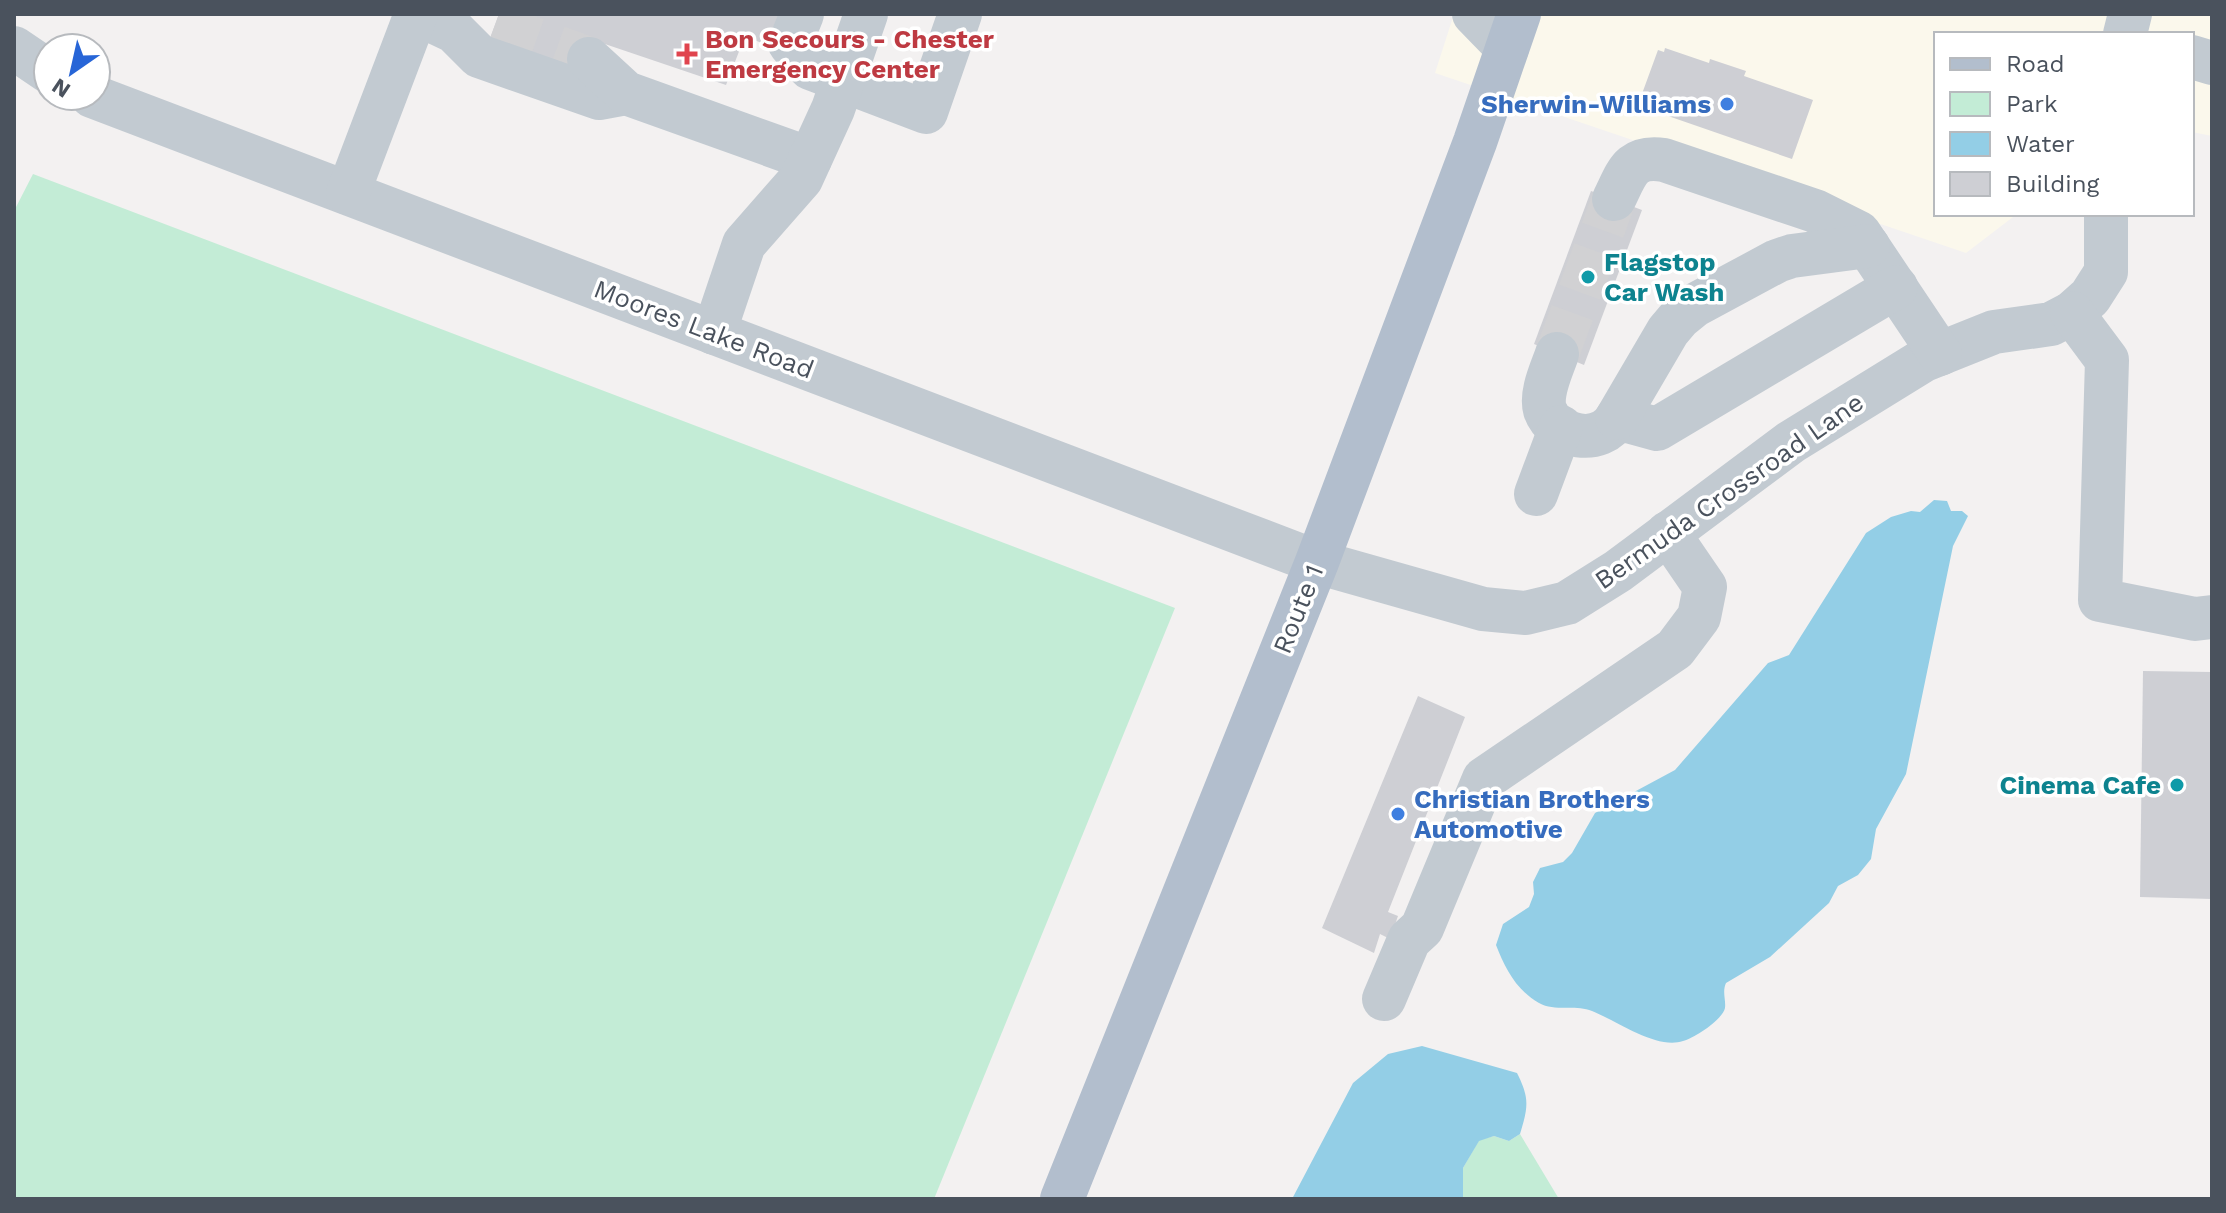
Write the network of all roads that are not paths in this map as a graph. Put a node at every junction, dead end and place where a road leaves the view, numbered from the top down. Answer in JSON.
{"nodes":[{"id":1,"x":802,"y":14,"type":"edge"},
{"id":2,"x":866,"y":14,"type":"edge"},
{"id":3,"x":960,"y":14,"type":"edge"},
{"id":4,"x":1474,"y":14,"type":"edge"},
{"id":5,"x":446,"y":21,"type":"edge"},
{"id":6,"x":1513,"y":31,"type":"edge"},
{"id":7,"x":14,"y":48,"type":"edge"},
{"id":8,"x":589,"y":59,"type":"tunnel mouth"},
{"id":9,"x":32,"y":60,"type":"edge"},
{"id":10,"x":842,"y":81,"type":"junction"},
{"id":11,"x":626,"y":93,"type":"junction"},
{"id":12,"x":112,"y":104,"type":"edge"},
{"id":13,"x":810,"y":159,"type":"junction"},
{"id":14,"x":348,"y":193,"type":"junction"},
{"id":15,"x":1614,"y":199,"type":"tunnel mouth"},
{"id":16,"x":2106,"y":216,"type":"edge"},
{"id":17,"x":1868,"y":246,"type":"junction"},
{"id":18,"x":1896,"y":287,"type":"junction"},
{"id":19,"x":2072,"y":313,"type":"junction"},
{"id":20,"x":714,"y":333,"type":"junction"},
{"id":21,"x":1557,"y":354,"type":"tunnel mouth"},
{"id":22,"x":1940,"y":354,"type":"junction"},
{"id":23,"x":1617,"y":418,"type":"junction"},
{"id":24,"x":1561,"y":427,"type":"junction"},
{"id":25,"x":1536,"y":494,"type":"dead end"},
{"id":26,"x":1668,"y":533,"type":"junction"},
{"id":27,"x":1317,"y":562,"type":"junction"},
{"id":28,"x":2212,"y":617,"type":"edge"},
{"id":29,"x":1384,"y":999,"type":"dead end"},
{"id":30,"x":1062,"y":1199,"type":"edge"}],
"edges":[{"from":1,"to":10,"type":"street"},
{"from":2,"to":10,"type":"street"},
{"from":3,"to":10,"type":"street"},
{"from":4,"to":6,"type":"street"},
{"from":5,"to":11,"type":"street"},
{"from":5,"to":14,"type":"street"},
{"from":6,"to":27,"type":"main road","name":"Route 1"},
{"from":7,"to":9,"type":"street"},
{"from":8,"to":11,"type":"street"},
{"from":10,"to":13,"type":"street"},
{"from":11,"to":13,"type":"street"},
{"from":12,"to":14,"type":"street","name":"Moores Lake Road"},
{"from":13,"to":20,"type":"street"},
{"from":14,"to":20,"type":"street","name":"Moores Lake Road"},
{"from":15,"to":17,"type":"street"},
{"from":16,"to":19,"type":"street","name":"Bermuda Crossroad Lane"},
{"from":17,"to":18,"type":"street"},
{"from":17,"to":23,"type":"street"},
{"from":18,"to":22,"type":"street"},
{"from":18,"to":23,"type":"street"},
{"from":19,"to":22,"type":"street","name":"Bermuda Crossroad Lane"},
{"from":19,"to":28,"type":"street"},
{"from":20,"to":27,"type":"street","name":"Moores Lake Road"},
{"from":21,"to":24,"type":"street"},
{"from":22,"to":26,"type":"street","name":"Bermuda Crossroad Lane"},
{"from":23,"to":24,"type":"street"},
{"from":24,"to":25,"type":"street"},
{"from":26,"to":27,"type":"street","name":"Bermuda Crossroad Lane"},
{"from":26,"to":29,"type":"street"},
{"from":27,"to":30,"type":"main road","name":"Route 1"}]}
